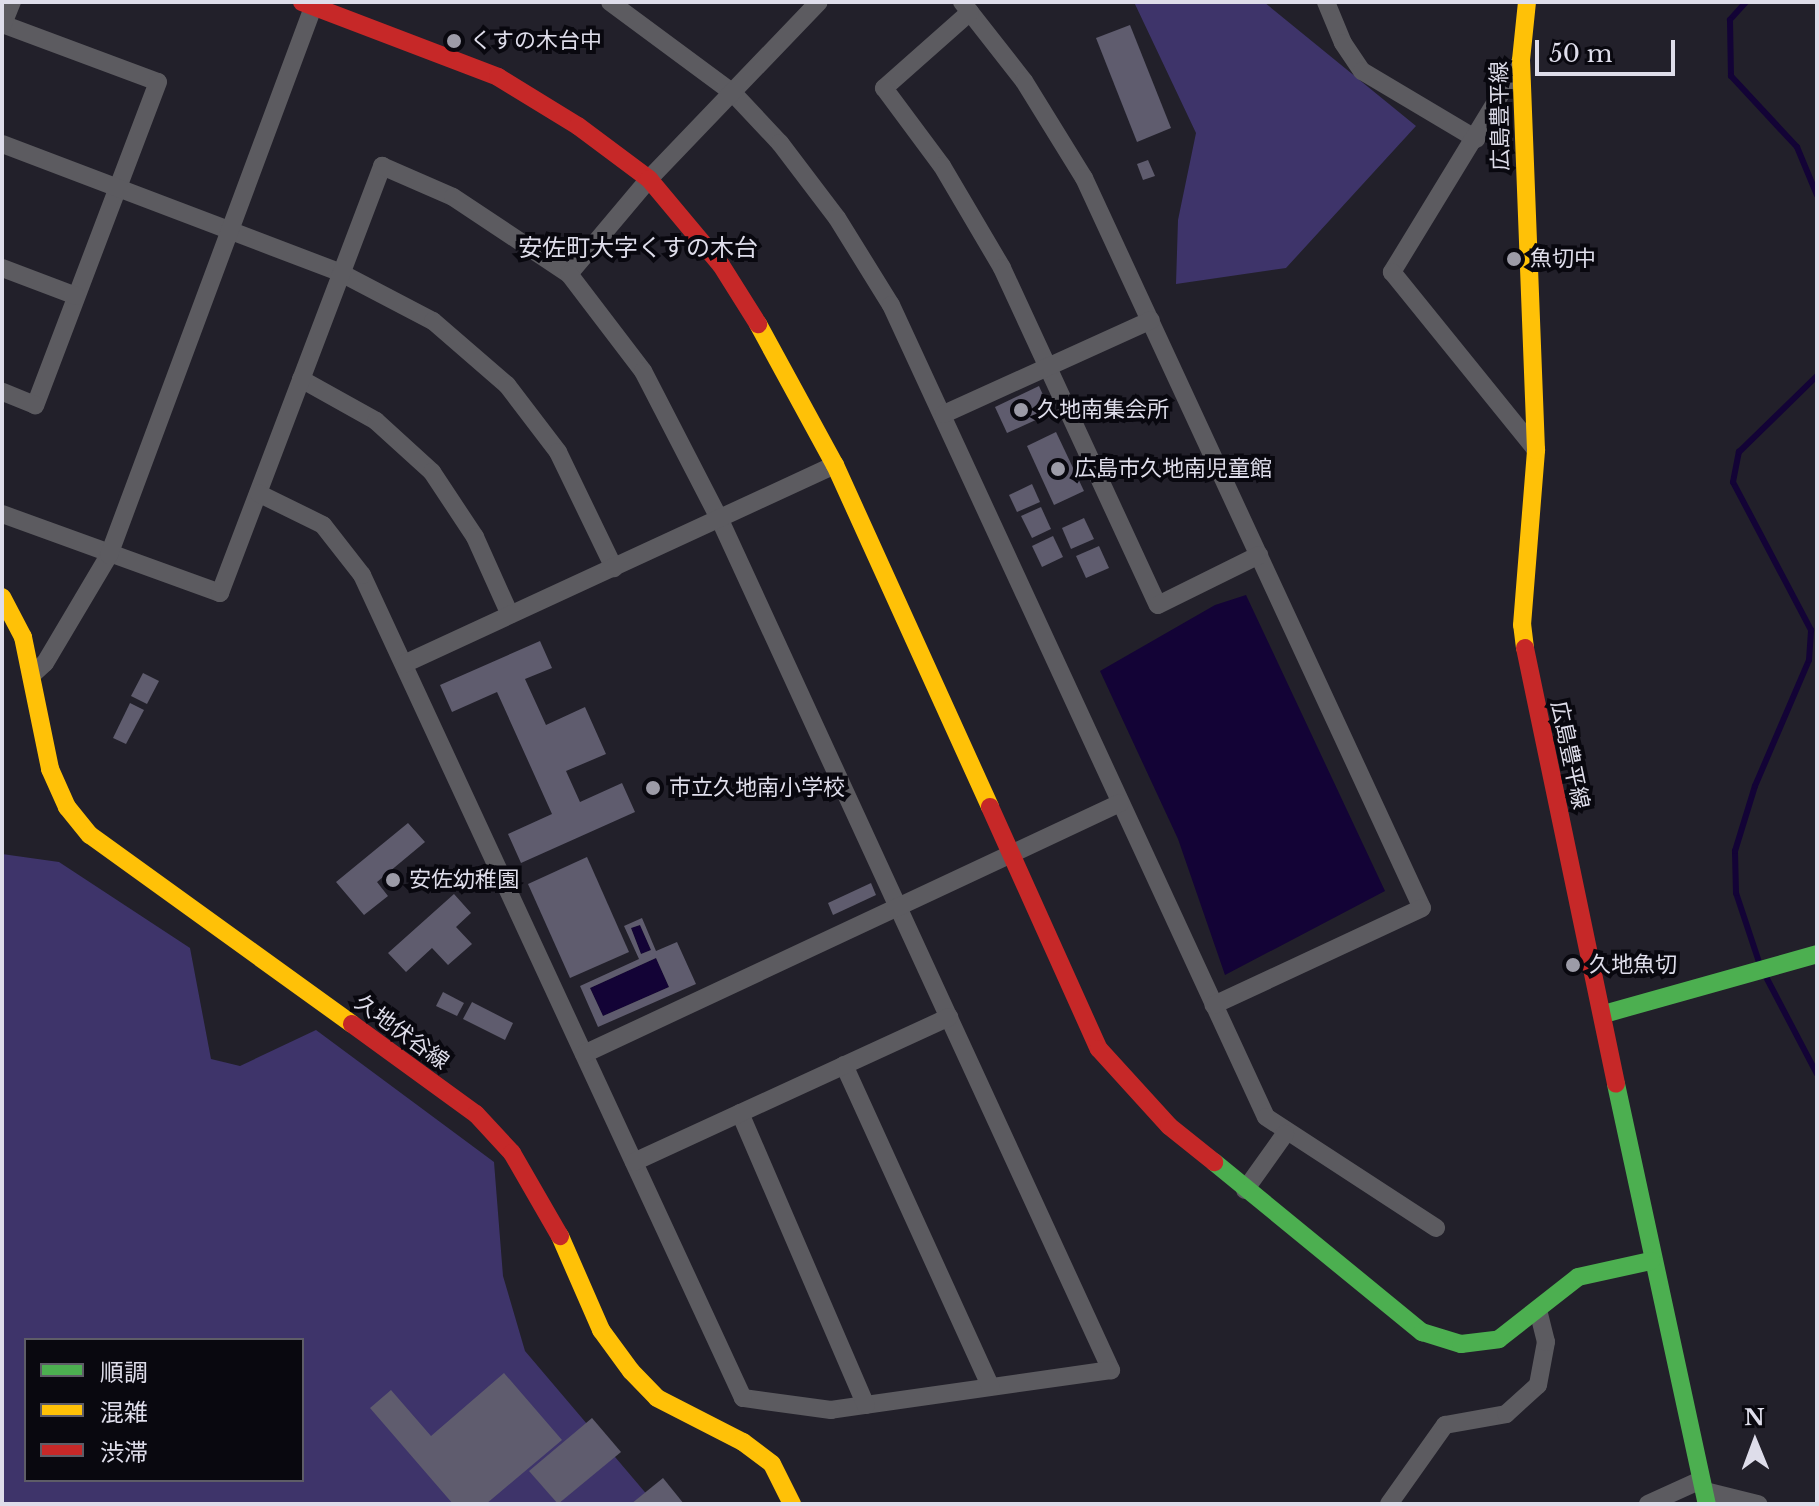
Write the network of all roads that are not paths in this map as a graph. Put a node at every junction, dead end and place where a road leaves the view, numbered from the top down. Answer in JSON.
{"nodes":[{"id":1,"x":12,"y":2,"type":"edge"},
{"id":2,"x":610,"y":2,"type":"edge"},
{"id":3,"x":1326,"y":2,"type":"edge"},
{"id":4,"x":1527,"y":2,"type":"edge"},
{"id":5,"x":310,"y":3,"type":"edge"},
{"id":6,"x":811,"y":5,"type":"edge"},
{"id":7,"x":966,"y":7,"type":"edge"},
{"id":8,"x":3,"y":24,"type":"edge"},
{"id":9,"x":1521,"y":60,"type":"junction"},
{"id":10,"x":733,"y":93,"type":"junction"},
{"id":11,"x":1476,"y":139,"type":"junction"},
{"id":12,"x":2,"y":144,"type":"edge"},
{"id":13,"x":649,"y":179,"type":"junction"},
{"id":14,"x":118,"y":188,"type":"junction"},
{"id":15,"x":230,"y":230,"type":"junction"},
{"id":16,"x":2,"y":268,"type":"edge"},
{"id":17,"x":341,"y":273,"type":"junction"},
{"id":18,"x":569,"y":274,"type":"junction"},
{"id":19,"x":76,"y":296,"type":"junction"},
{"id":20,"x":1151,"y":320,"type":"junction"},
{"id":21,"x":1047,"y":368,"type":"junction"},
{"id":22,"x":301,"y":379,"type":"junction"},
{"id":23,"x":2,"y":392,"type":"edge"},
{"id":24,"x":944,"y":414,"type":"junction"},
{"id":25,"x":1536,"y":450,"type":"junction"},
{"id":26,"x":835,"y":465,"type":"junction"},
{"id":27,"x":258,"y":493,"type":"junction"},
{"id":28,"x":2,"y":514,"type":"edge"},
{"id":29,"x":720,"y":520,"type":"junction"},
{"id":30,"x":109,"y":555,"type":"junction"},
{"id":31,"x":1259,"y":555,"type":"junction"},
{"id":32,"x":614,"y":568,"type":"junction"},
{"id":33,"x":2,"y":597,"type":"edge"},
{"id":34,"x":510,"y":615,"type":"junction"},
{"id":35,"x":404,"y":664,"type":"junction"},
{"id":36,"x":33,"y":674,"type":"junction"},
{"id":37,"x":1120,"y":803,"type":"junction"},
{"id":38,"x":1010,"y":856,"type":"junction"},
{"id":39,"x":899,"y":909,"type":"junction"},
{"id":40,"x":1817,"y":954,"type":"edge"},
{"id":41,"x":1214,"y":1005,"type":"junction"},
{"id":42,"x":1604,"y":1014,"type":"junction"},
{"id":43,"x":949,"y":1017,"type":"junction"},
{"id":44,"x":584,"y":1054,"type":"junction"},
{"id":45,"x":844,"y":1065,"type":"junction"},
{"id":46,"x":740,"y":1113,"type":"junction"},
{"id":47,"x":1285,"y":1134,"type":"junction"},
{"id":48,"x":634,"y":1162,"type":"junction"},
{"id":49,"x":1245,"y":1190,"type":"junction"},
{"id":50,"x":1436,"y":1228,"type":"dead end"},
{"id":51,"x":1651,"y":1261,"type":"junction"},
{"id":52,"x":1538,"y":1310,"type":"junction"},
{"id":53,"x":990,"y":1386,"type":"junction"},
{"id":54,"x":866,"y":1405,"type":"junction"},
{"id":55,"x":1704,"y":1492,"type":"edge"},
{"id":56,"x":792,"y":1504,"type":"edge"},
{"id":57,"x":1389,"y":1504,"type":"edge"},
{"id":58,"x":1648,"y":1504,"type":"edge"},
{"id":59,"x":1758,"y":1504,"type":"edge"}],
"edges":[{"from":1,"to":8,"type":"street"},
{"from":2,"to":10,"type":"street"},
{"from":3,"to":11,"type":"street"},
{"from":4,"to":9,"type":"main road","name":"広島豊平線"},
{"from":5,"to":13,"type":"main road"},
{"from":5,"to":15,"type":"street"},
{"from":6,"to":10,"type":"street"},
{"from":7,"to":20,"type":"street"},
{"from":7,"to":21,"type":"street"},
{"from":8,"to":14,"type":"street"},
{"from":9,"to":11,"type":"street"},
{"from":9,"to":25,"type":"main road","name":"広島豊平線"},
{"from":10,"to":13,"type":"street"},
{"from":10,"to":24,"type":"street"},
{"from":11,"to":25,"type":"street"},
{"from":12,"to":14,"type":"street"},
{"from":13,"to":18,"type":"street"},
{"from":13,"to":26,"type":"main road"},
{"from":14,"to":15,"type":"street"},
{"from":14,"to":19,"type":"street"},
{"from":15,"to":17,"type":"street"},
{"from":15,"to":30,"type":"street"},
{"from":16,"to":19,"type":"street"},
{"from":17,"to":18,"type":"street"},
{"from":17,"to":22,"type":"street"},
{"from":17,"to":32,"type":"street"},
{"from":18,"to":29,"type":"street"},
{"from":19,"to":23,"type":"street"},
{"from":20,"to":21,"type":"street"},
{"from":20,"to":31,"type":"street"},
{"from":21,"to":24,"type":"street"},
{"from":21,"to":31,"type":"street"},
{"from":22,"to":27,"type":"street"},
{"from":22,"to":34,"type":"street"},
{"from":24,"to":37,"type":"street"},
{"from":25,"to":42,"type":"main road","name":"広島豊平線"},
{"from":26,"to":29,"type":"street"},
{"from":26,"to":38,"type":"main road"},
{"from":27,"to":30,"type":"street"},
{"from":27,"to":35,"type":"street"},
{"from":28,"to":30,"type":"street"},
{"from":29,"to":32,"type":"street"},
{"from":29,"to":39,"type":"street"},
{"from":30,"to":36,"type":"street"},
{"from":31,"to":41,"type":"street"},
{"from":32,"to":34,"type":"street"},
{"from":33,"to":36,"type":"main road","name":"久地伏谷線"},
{"from":34,"to":35,"type":"street"},
{"from":35,"to":44,"type":"street"},
{"from":36,"to":56,"type":"main road","name":"久地伏谷線"},
{"from":37,"to":38,"type":"street"},
{"from":37,"to":41,"type":"street"},
{"from":38,"to":39,"type":"street"},
{"from":38,"to":49,"type":"main road"},
{"from":39,"to":43,"type":"street"},
{"from":39,"to":44,"type":"street"},
{"from":40,"to":42,"type":"main road"},
{"from":41,"to":47,"type":"street"},
{"from":42,"to":51,"type":"main road","name":"広島豊平線"},
{"from":43,"to":45,"type":"street"},
{"from":43,"to":53,"type":"street"},
{"from":44,"to":48,"type":"street"},
{"from":45,"to":46,"type":"street"},
{"from":45,"to":53,"type":"street"},
{"from":46,"to":48,"type":"street"},
{"from":46,"to":54,"type":"street"},
{"from":47,"to":49,"type":"street"},
{"from":47,"to":50,"type":"street"},
{"from":48,"to":54,"type":"street"},
{"from":49,"to":52,"type":"main road"},
{"from":51,"to":52,"type":"main road"},
{"from":51,"to":55,"type":"main road","name":"広島豊平線"},
{"from":52,"to":57,"type":"street"},
{"from":53,"to":54,"type":"street"},
{"from":55,"to":58,"type":"street"},
{"from":55,"to":59,"type":"street"}]}
